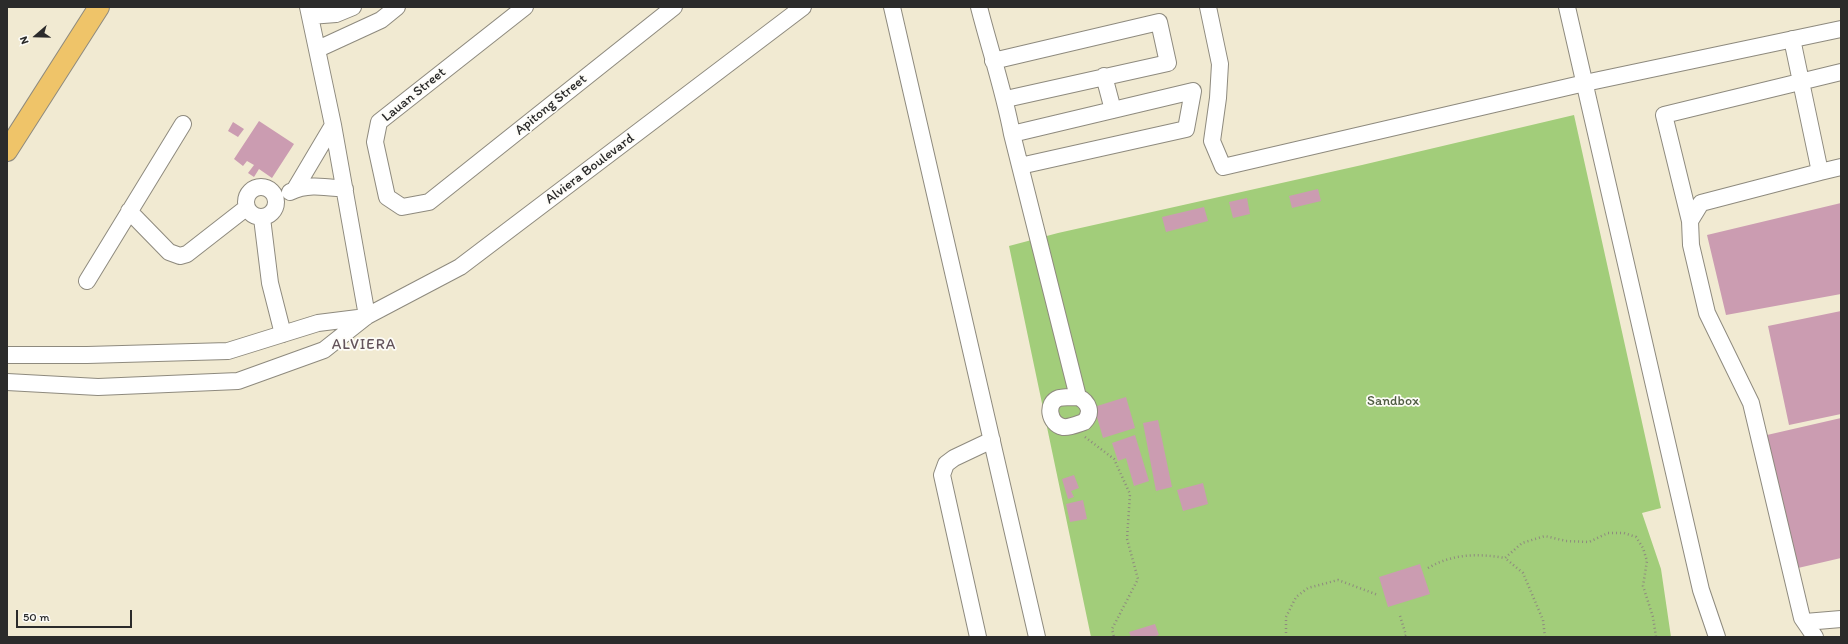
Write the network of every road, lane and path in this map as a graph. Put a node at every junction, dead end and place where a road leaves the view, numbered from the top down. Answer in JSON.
{"nodes":[{"id":1,"x":99,"y":7,"type":"edge"},
{"id":2,"x":352,"y":7,"type":"edge"},
{"id":3,"x":397,"y":7,"type":"edge"},
{"id":4,"x":525,"y":7,"type":"edge"},
{"id":5,"x":674,"y":7,"type":"edge"},
{"id":6,"x":803,"y":7,"type":"edge"},
{"id":7,"x":892,"y":7,"type":"edge"},
{"id":8,"x":979,"y":7,"type":"edge"},
{"id":9,"x":1208,"y":7,"type":"edge"},
{"id":10,"x":1567,"y":7,"type":"edge"},
{"id":11,"x":309,"y":11,"type":"edge"},
{"id":12,"x":1841,"y":28,"type":"edge"},
{"id":13,"x":1792,"y":39,"type":"junction"},
{"id":14,"x":318,"y":49,"type":"junction"},
{"id":15,"x":993,"y":61,"type":"junction"},
{"id":16,"x":1841,"y":72,"type":"edge"},
{"id":17,"x":1104,"y":76,"type":"junction"},
{"id":18,"x":1802,"y":80,"type":"junction"},
{"id":19,"x":1585,"y":83,"type":"junction"},
{"id":20,"x":1006,"y":99,"type":"junction"},
{"id":21,"x":1113,"y":110,"type":"junction"},
{"id":22,"x":183,"y":124,"type":"dead end"},
{"id":23,"x":333,"y":125,"type":"junction"},
{"id":24,"x":1012,"y":134,"type":"junction"},
{"id":25,"x":7,"y":151,"type":"edge"},
{"id":26,"x":1020,"y":166,"type":"junction"},
{"id":27,"x":1841,"y":167,"type":"edge"},
{"id":28,"x":1820,"y":172,"type":"junction"},
{"id":29,"x":295,"y":189,"type":"junction"},
{"id":30,"x":345,"y":189,"type":"junction"},
{"id":31,"x":276,"y":199,"type":"junction"},
{"id":32,"x":429,"y":202,"type":"joint"},
{"id":33,"x":246,"y":208,"type":"junction"},
{"id":34,"x":129,"y":211,"type":"junction"},
{"id":35,"x":262,"y":218,"type":"junction"},
{"id":36,"x":1690,"y":221,"type":"junction"},
{"id":37,"x":87,"y":281,"type":"dead end"},
{"id":38,"x":367,"y":316,"type":"junction"},
{"id":39,"x":283,"y":334,"type":"junction"},
{"id":40,"x":7,"y":355,"type":"edge"},
{"id":41,"x":7,"y":382,"type":"edge"},
{"id":42,"x":1078,"y":397,"type":"junction"},
{"id":43,"x":1070,"y":426,"type":"junction"},
{"id":44,"x":992,"y":440,"type":"junction"},
{"id":45,"x":1505,"y":558,"type":"junction"},
{"id":46,"x":1428,"y":568,"type":"dead end"},
{"id":47,"x":1378,"y":595,"type":"dead end"},
{"id":48,"x":1400,"y":616,"type":"dead end"},
{"id":49,"x":1841,"y":620,"type":"edge"},
{"id":50,"x":1805,"y":622,"type":"junction"},
{"id":51,"x":978,"y":637,"type":"edge"},
{"id":52,"x":1036,"y":637,"type":"edge"},
{"id":53,"x":1114,"y":637,"type":"edge"},
{"id":54,"x":1286,"y":637,"type":"edge"},
{"id":55,"x":1404,"y":637,"type":"edge"},
{"id":56,"x":1545,"y":637,"type":"edge"},
{"id":57,"x":1656,"y":637,"type":"edge"},
{"id":58,"x":1717,"y":637,"type":"edge"},
{"id":59,"x":1815,"y":637,"type":"edge"}],
"edges":[{"from":1,"to":25,"type":"main road"},
{"from":2,"to":11,"type":"street"},
{"from":3,"to":14,"type":"street"},
{"from":4,"to":32,"type":"street","name":"Lauan Street"},
{"from":5,"to":32,"type":"street","name":"Apitong Street"},
{"from":6,"to":38,"type":"street","name":"Alviera Boulevard"},
{"from":7,"to":44,"type":"street"},
{"from":8,"to":15,"type":"street"},
{"from":9,"to":19,"type":"street"},
{"from":10,"to":19,"type":"street"},
{"from":11,"to":14,"type":"street"},
{"from":12,"to":13,"type":"street"},
{"from":13,"to":18,"type":"street"},
{"from":13,"to":19,"type":"street"},
{"from":14,"to":23,"type":"street"},
{"from":15,"to":17,"type":"street"},
{"from":15,"to":20,"type":"street"},
{"from":16,"to":18,"type":"street"},
{"from":17,"to":20,"type":"street"},
{"from":17,"to":21,"type":"street"},
{"from":18,"to":28,"type":"street"},
{"from":18,"to":36,"type":"street"},
{"from":19,"to":58,"type":"street"},
{"from":20,"to":24,"type":"street"},
{"from":21,"to":24,"type":"street"},
{"from":21,"to":26,"type":"street"},
{"from":22,"to":34,"type":"street"},
{"from":23,"to":29,"type":"street"},
{"from":23,"to":30,"type":"street"},
{"from":24,"to":26,"type":"street"},
{"from":26,"to":42,"type":"street"},
{"from":27,"to":28,"type":"street"},
{"from":28,"to":36,"type":"street"},
{"from":29,"to":30,"type":"street"},
{"from":29,"to":31,"type":"street"},
{"from":30,"to":38,"type":"street"},
{"from":31,"to":33,"type":"street"},
{"from":31,"to":35,"type":"street"},
{"from":33,"to":34,"type":"street"},
{"from":33,"to":35,"type":"street"},
{"from":34,"to":37,"type":"street"},
{"from":35,"to":39,"type":"street"},
{"from":36,"to":50,"type":"street"},
{"from":38,"to":39,"type":"street"},
{"from":38,"to":41,"type":"street"},
{"from":39,"to":40,"type":"street"},
{"from":42,"to":43,"type":"street"},
{"from":42,"to":43,"type":"street"},
{"from":43,"to":53,"type":"path"},
{"from":44,"to":51,"type":"street"},
{"from":44,"to":52,"type":"street"},
{"from":45,"to":46,"type":"path"},
{"from":45,"to":56,"type":"path"},
{"from":45,"to":57,"type":"path"},
{"from":47,"to":54,"type":"path"},
{"from":48,"to":55,"type":"path"},
{"from":49,"to":50,"type":"street"},
{"from":50,"to":59,"type":"street"}]}
